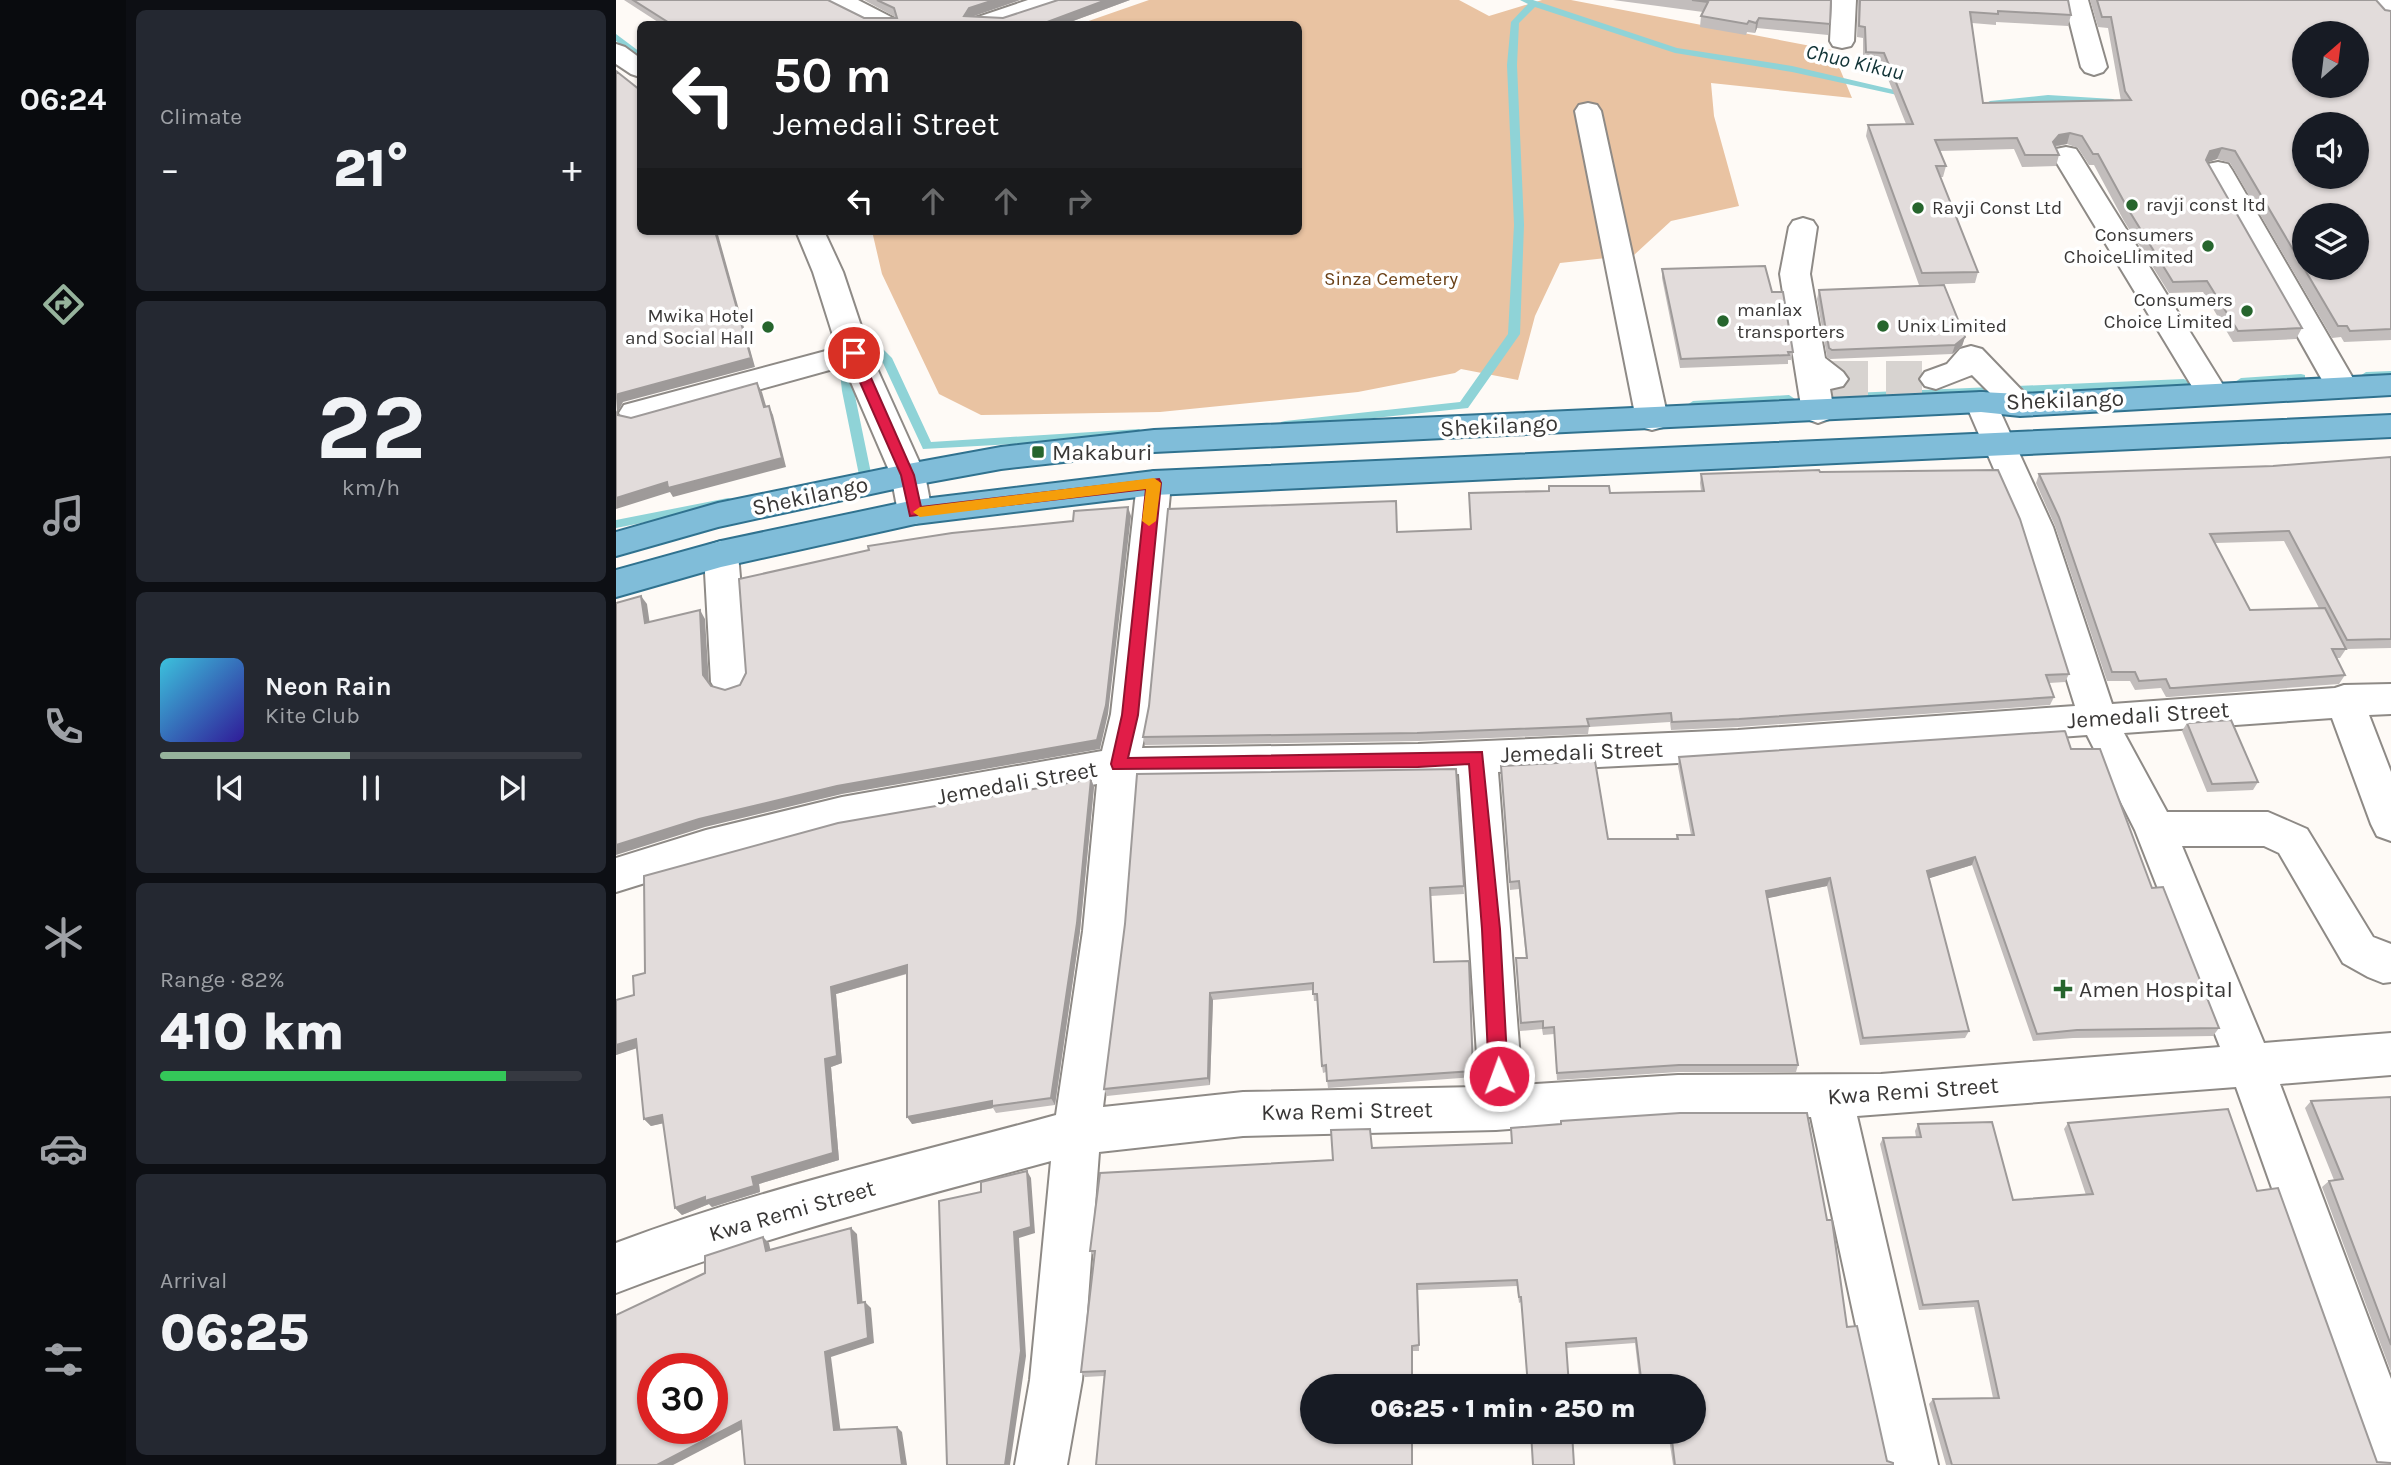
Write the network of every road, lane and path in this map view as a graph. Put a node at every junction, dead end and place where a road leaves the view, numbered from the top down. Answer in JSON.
{"nodes":[{"id":1,"x":839,"y":0,"type":"edge"},
{"id":2,"x":1052,"y":0,"type":"edge"},
{"id":3,"x":1844,"y":0,"type":"edge"},
{"id":4,"x":2076,"y":0,"type":"edge"},
{"id":5,"x":2378,"y":0,"type":"edge"},
{"id":6,"x":2391,"y":14,"type":"edge"},
{"id":7,"x":880,"y":21,"type":"edge"},
{"id":8,"x":990,"y":21,"type":"edge"},
{"id":9,"x":1842,"y":41,"type":"dead end"},
{"id":10,"x":616,"y":52,"type":"edge"},
{"id":11,"x":637,"y":67,"type":"edge"},
{"id":12,"x":2094,"y":67,"type":"dead end"},
{"id":13,"x":1588,"y":111,"type":"dead end"},
{"id":14,"x":2066,"y":155,"type":"dead end"},
{"id":15,"x":2218,"y":170,"type":"dead end"},
{"id":16,"x":1803,"y":226,"type":"dead end"},
{"id":17,"x":812,"y":235,"type":"edge"},
{"id":18,"x":854,"y":353,"type":"junction"},
{"id":19,"x":1936,"y":379,"type":"tunnel mouth"},
{"id":20,"x":2391,"y":385,"type":"edge"},
{"id":21,"x":2342,"y":387,"type":"junction"},
{"id":22,"x":2212,"y":393,"type":"junction"},
{"id":23,"x":1981,"y":402,"type":"junction"},
{"id":24,"x":2020,"y":405,"type":"junction"},
{"id":25,"x":1829,"y":411,"type":"junction"},
{"id":26,"x":635,"y":413,"type":"dead end"},
{"id":27,"x":1651,"y":419,"type":"junction"},
{"id":28,"x":2391,"y":426,"type":"edge"},
{"id":29,"x":2000,"y":442,"type":"junction"},
{"id":30,"x":1854,"y":450,"type":"junction"},
{"id":31,"x":908,"y":475,"type":"junction"},
{"id":32,"x":1154,"y":483,"type":"junction"},
{"id":33,"x":915,"y":512,"type":"junction"},
{"id":34,"x":616,"y":544,"type":"edge"},
{"id":35,"x":721,"y":554,"type":"junction"},
{"id":36,"x":616,"y":584,"type":"edge"},
{"id":37,"x":730,"y":682,"type":"dead end"},
{"id":38,"x":2391,"y":699,"type":"edge"},
{"id":39,"x":2344,"y":701,"type":"junction"},
{"id":40,"x":2098,"y":719,"type":"junction"},
{"id":41,"x":1476,"y":757,"type":"junction"},
{"id":42,"x":1119,"y":764,"type":"junction"},
{"id":43,"x":2391,"y":824,"type":"edge"},
{"id":44,"x":2155,"y":829,"type":"junction"},
{"id":45,"x":616,"y":874,"type":"edge"},
{"id":46,"x":2391,"y":963,"type":"edge"},
{"id":47,"x":2391,"y":1054,"type":"edge"},
{"id":48,"x":2249,"y":1064,"type":"junction"},
{"id":49,"x":1830,"y":1097,"type":"junction"},
{"id":50,"x":1496,"y":1108,"type":"junction"},
{"id":51,"x":1077,"y":1132,"type":"junction"},
{"id":52,"x":616,"y":1268,"type":"edge"},
{"id":53,"x":2391,"y":1450,"type":"edge"},
{"id":54,"x":1041,"y":1465,"type":"edge"},
{"id":55,"x":1912,"y":1465,"type":"edge"}],
"edges":[{"from":1,"to":7,"type":"street"},
{"from":2,"to":8,"type":"street"},
{"from":3,"to":9,"type":"street"},
{"from":4,"to":12,"type":"street"},
{"from":5,"to":6,"type":"street"},
{"from":10,"to":11,"type":"street"},
{"from":13,"to":27,"type":"street"},
{"from":14,"to":22,"type":"street"},
{"from":15,"to":21,"type":"street"},
{"from":16,"to":25,"type":"street"},
{"from":17,"to":18,"type":"street"},
{"from":18,"to":26,"type":"street"},
{"from":18,"to":31,"type":"street"},
{"from":19,"to":24,"type":"street"},
{"from":20,"to":21,"type":"main road","name":"Shekilango"},
{"from":21,"to":22,"type":"main road","name":"Shekilango"},
{"from":22,"to":24,"type":"main road","name":"Shekilango"},
{"from":23,"to":24,"type":"main road","name":"Shekilango"},
{"from":23,"to":25,"type":"main road","name":"Shekilango"},
{"from":23,"to":29,"type":"street"},
{"from":25,"to":27,"type":"main road","name":"Shekilango"},
{"from":25,"to":30,"type":"main road"},
{"from":27,"to":31,"type":"main road","name":"Shekilango"},
{"from":28,"to":29,"type":"main road","name":"Shekilango"},
{"from":29,"to":30,"type":"main road","name":"Shekilango"},
{"from":29,"to":40,"type":"street"},
{"from":30,"to":32,"type":"main road","name":"Shekilango"},
{"from":31,"to":33,"type":"street"},
{"from":31,"to":34,"type":"main road","name":"Shekilango"},
{"from":32,"to":33,"type":"main road","name":"Shekilango"},
{"from":32,"to":42,"type":"street"},
{"from":33,"to":35,"type":"main road","name":"Shekilango"},
{"from":35,"to":36,"type":"main road","name":"Shekilango"},
{"from":35,"to":37,"type":"street"},
{"from":38,"to":39,"type":"street","name":"Jemedali Street"},
{"from":39,"to":40,"type":"street","name":"Jemedali Street"},
{"from":39,"to":43,"type":"street"},
{"from":40,"to":41,"type":"street","name":"Jemedali Street"},
{"from":40,"to":44,"type":"street"},
{"from":41,"to":42,"type":"street","name":"Jemedali Street"},
{"from":41,"to":50,"type":"street"},
{"from":42,"to":45,"type":"street","name":"Jemedali Street"},
{"from":42,"to":51,"type":"street"},
{"from":44,"to":46,"type":"street"},
{"from":44,"to":48,"type":"street"},
{"from":47,"to":48,"type":"street","name":"Kwa Remi Street"},
{"from":48,"to":49,"type":"street","name":"Kwa Remi Street"},
{"from":48,"to":53,"type":"street"},
{"from":49,"to":50,"type":"street","name":"Kwa Remi Street"},
{"from":49,"to":55,"type":"street"},
{"from":50,"to":51,"type":"street","name":"Kwa Remi Street"},
{"from":51,"to":52,"type":"street","name":"Kwa Remi Street"},
{"from":51,"to":54,"type":"street"}]}
